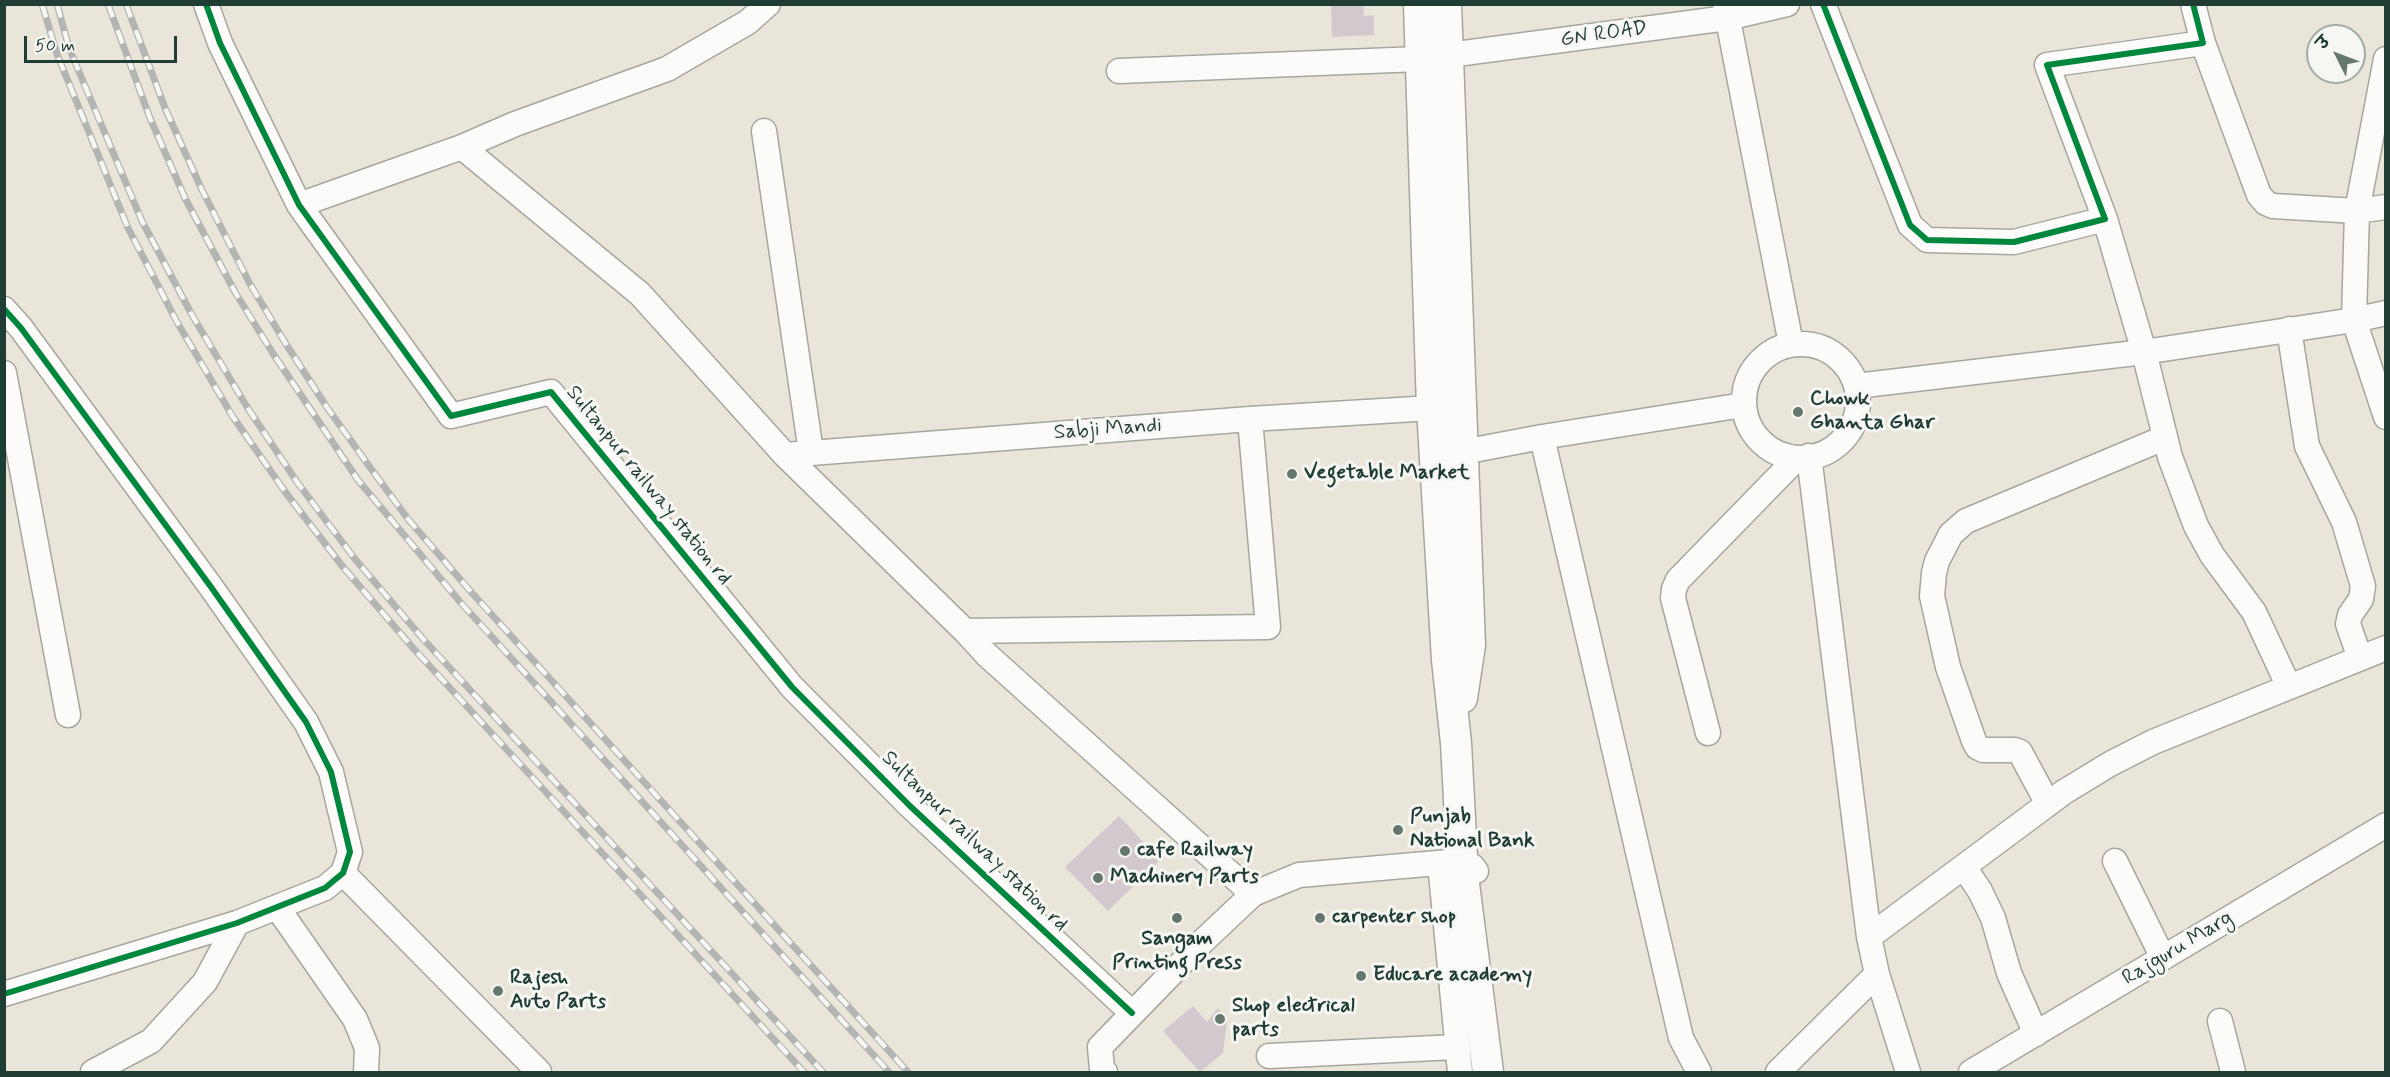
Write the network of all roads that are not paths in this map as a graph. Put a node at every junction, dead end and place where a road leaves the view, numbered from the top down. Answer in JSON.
{"nodes":[{"id":1,"x":206,"y":4,"type":"edge"},
{"id":2,"x":768,"y":4,"type":"edge"},
{"id":3,"x":1419,"y":4,"type":"edge"},
{"id":4,"x":1446,"y":4,"type":"edge"},
{"id":5,"x":1787,"y":4,"type":"edge"},
{"id":6,"x":1823,"y":4,"type":"edge"},
{"id":7,"x":2193,"y":4,"type":"edge"},
{"id":8,"x":1726,"y":11,"type":"edge"},
{"id":9,"x":2202,"y":43,"type":"junction"},
{"id":10,"x":1433,"y":57,"type":"junction"},
{"id":11,"x":2385,"y":58,"type":"edge"},
{"id":12,"x":1119,"y":71,"type":"dead end"},
{"id":13,"x":764,"y":130,"type":"dead end"},
{"id":14,"x":462,"y":147,"type":"junction"},
{"id":15,"x":299,"y":205,"type":"junction"},
{"id":16,"x":2385,"y":207,"type":"edge"},
{"id":17,"x":2357,"y":211,"type":"junction"},
{"id":18,"x":2105,"y":219,"type":"junction"},
{"id":19,"x":4,"y":309,"type":"edge"},
{"id":20,"x":2385,"y":313,"type":"edge"},
{"id":21,"x":2354,"y":320,"type":"junction"},
{"id":22,"x":2289,"y":329,"type":"junction"},
{"id":23,"x":13,"y":330,"type":"edge"},
{"id":24,"x":1791,"y":344,"type":"junction"},
{"id":25,"x":2144,"y":352,"type":"junction"},
{"id":26,"x":4,"y":373,"type":"edge"},
{"id":27,"x":1856,"y":386,"type":"junction"},
{"id":28,"x":1743,"y":405,"type":"junction"},
{"id":29,"x":1432,"y":408,"type":"junction"},
{"id":30,"x":2385,"y":417,"type":"edge"},
{"id":31,"x":1250,"y":419,"type":"junction"},
{"id":32,"x":1542,"y":436,"type":"junction"},
{"id":33,"x":2164,"y":438,"type":"junction"},
{"id":34,"x":811,"y":453,"type":"junction"},
{"id":35,"x":1449,"y":454,"type":"junction"},
{"id":36,"x":785,"y":455,"type":"junction"},
{"id":37,"x":1803,"y":457,"type":"junction"},
{"id":38,"x":965,"y":631,"type":"junction"},
{"id":39,"x":2385,"y":648,"type":"edge"},
{"id":40,"x":2360,"y":658,"type":"junction"},
{"id":41,"x":2289,"y":687,"type":"junction"},
{"id":42,"x":68,"y":715,"type":"dead end"},
{"id":43,"x":1708,"y":733,"type":"dead end"},
{"id":44,"x":2048,"y":804,"type":"junction"},
{"id":45,"x":2385,"y":825,"type":"edge"},
{"id":46,"x":2115,"y":861,"type":"dead end"},
{"id":47,"x":1455,"y":867,"type":"junction"},
{"id":48,"x":1964,"y":867,"type":"junction"},
{"id":49,"x":342,"y":873,"type":"junction"},
{"id":50,"x":1253,"y":894,"type":"junction"},
{"id":51,"x":278,"y":907,"type":"junction"},
{"id":52,"x":237,"y":922,"type":"junction"},
{"id":53,"x":1869,"y":937,"type":"junction"},
{"id":54,"x":2163,"y":958,"type":"junction"},
{"id":55,"x":1877,"y":974,"type":"junction"},
{"id":56,"x":4,"y":994,"type":"edge"},
{"id":57,"x":1132,"y":1013,"type":"junction"},
{"id":58,"x":2220,"y":1021,"type":"dead end"},
{"id":59,"x":2036,"y":1034,"type":"junction"},
{"id":60,"x":1456,"y":1047,"type":"junction"},
{"id":61,"x":1269,"y":1056,"type":"dead end"},
{"id":62,"x":93,"y":1072,"type":"edge"},
{"id":63,"x":366,"y":1072,"type":"edge"},
{"id":64,"x":539,"y":1072,"type":"edge"},
{"id":65,"x":1105,"y":1072,"type":"edge"},
{"id":66,"x":1460,"y":1072,"type":"edge"},
{"id":67,"x":1488,"y":1072,"type":"edge"},
{"id":68,"x":1500,"y":1072,"type":"edge"},
{"id":69,"x":1699,"y":1072,"type":"edge"},
{"id":70,"x":1778,"y":1072,"type":"edge"},
{"id":71,"x":1908,"y":1072,"type":"edge"},
{"id":72,"x":1971,"y":1072,"type":"edge"},
{"id":73,"x":2233,"y":1072,"type":"edge"}],
"edges":[{"from":1,"to":15,"type":"street","name":"Sultanpur railway station rd"},
{"from":2,"to":14,"type":"street"},
{"from":3,"to":10,"type":"main road"},
{"from":4,"to":10,"type":"main road"},
{"from":5,"to":8,"type":"street","name":"GN ROAD"},
{"from":6,"to":18,"type":"street"},
{"from":7,"to":9,"type":"street"},
{"from":8,"to":10,"type":"street","name":"GN ROAD"},
{"from":8,"to":24,"type":"street"},
{"from":9,"to":17,"type":"street"},
{"from":9,"to":18,"type":"street"},
{"from":10,"to":12,"type":"street","name":"GN ROAD"},
{"from":10,"to":29,"type":"main road"},
{"from":10,"to":35,"type":"main road"},
{"from":11,"to":17,"type":"street"},
{"from":13,"to":34,"type":"street"},
{"from":14,"to":15,"type":"street"},
{"from":14,"to":36,"type":"street"},
{"from":15,"to":57,"type":"street","name":"Sultanpur railway station rd"},
{"from":16,"to":17,"type":"street"},
{"from":17,"to":21,"type":"street"},
{"from":18,"to":25,"type":"street"},
{"from":19,"to":23,"type":"street"},
{"from":20,"to":21,"type":"street"},
{"from":21,"to":22,"type":"street"},
{"from":21,"to":30,"type":"street"},
{"from":22,"to":25,"type":"street"},
{"from":22,"to":40,"type":"street"},
{"from":23,"to":49,"type":"street"},
{"from":24,"to":27,"type":"street"},
{"from":24,"to":28,"type":"street"},
{"from":25,"to":27,"type":"street"},
{"from":25,"to":33,"type":"street"},
{"from":26,"to":42,"type":"street"},
{"from":27,"to":37,"type":"street"},
{"from":28,"to":32,"type":"street"},
{"from":28,"to":37,"type":"street"},
{"from":29,"to":31,"type":"street","name":"Sabji Mandi"},
{"from":29,"to":35,"type":"main road"},
{"from":31,"to":34,"type":"street","name":"Sabji Mandi"},
{"from":31,"to":38,"type":"street"},
{"from":32,"to":35,"type":"street"},
{"from":32,"to":69,"type":"street"},
{"from":33,"to":41,"type":"street"},
{"from":33,"to":44,"type":"street"},
{"from":34,"to":36,"type":"street","name":"Sabji Mandi"},
{"from":35,"to":47,"type":"main road"},
{"from":36,"to":38,"type":"street"},
{"from":37,"to":43,"type":"street"},
{"from":37,"to":53,"type":"street"},
{"from":38,"to":50,"type":"street"},
{"from":39,"to":40,"type":"street"},
{"from":40,"to":41,"type":"street"},
{"from":41,"to":44,"type":"street"},
{"from":44,"to":48,"type":"street"},
{"from":45,"to":54,"type":"street","name":"Rajguru Marg"},
{"from":46,"to":54,"type":"street"},
{"from":47,"to":50,"type":"street"},
{"from":47,"to":60,"type":"street"},
{"from":47,"to":67,"type":"main road"},
{"from":47,"to":68,"type":"street"},
{"from":48,"to":53,"type":"street"},
{"from":48,"to":59,"type":"street"},
{"from":49,"to":51,"type":"street"},
{"from":49,"to":64,"type":"street"},
{"from":50,"to":57,"type":"street"},
{"from":51,"to":52,"type":"street"},
{"from":51,"to":63,"type":"street"},
{"from":52,"to":56,"type":"street"},
{"from":52,"to":62,"type":"street"},
{"from":53,"to":55,"type":"street"},
{"from":54,"to":59,"type":"street","name":"Rajguru Marg"},
{"from":55,"to":70,"type":"street"},
{"from":55,"to":71,"type":"street"},
{"from":57,"to":65,"type":"street"},
{"from":58,"to":73,"type":"street"},
{"from":59,"to":72,"type":"street","name":"Rajguru Marg"},
{"from":60,"to":61,"type":"street"},
{"from":60,"to":66,"type":"street"}]}
